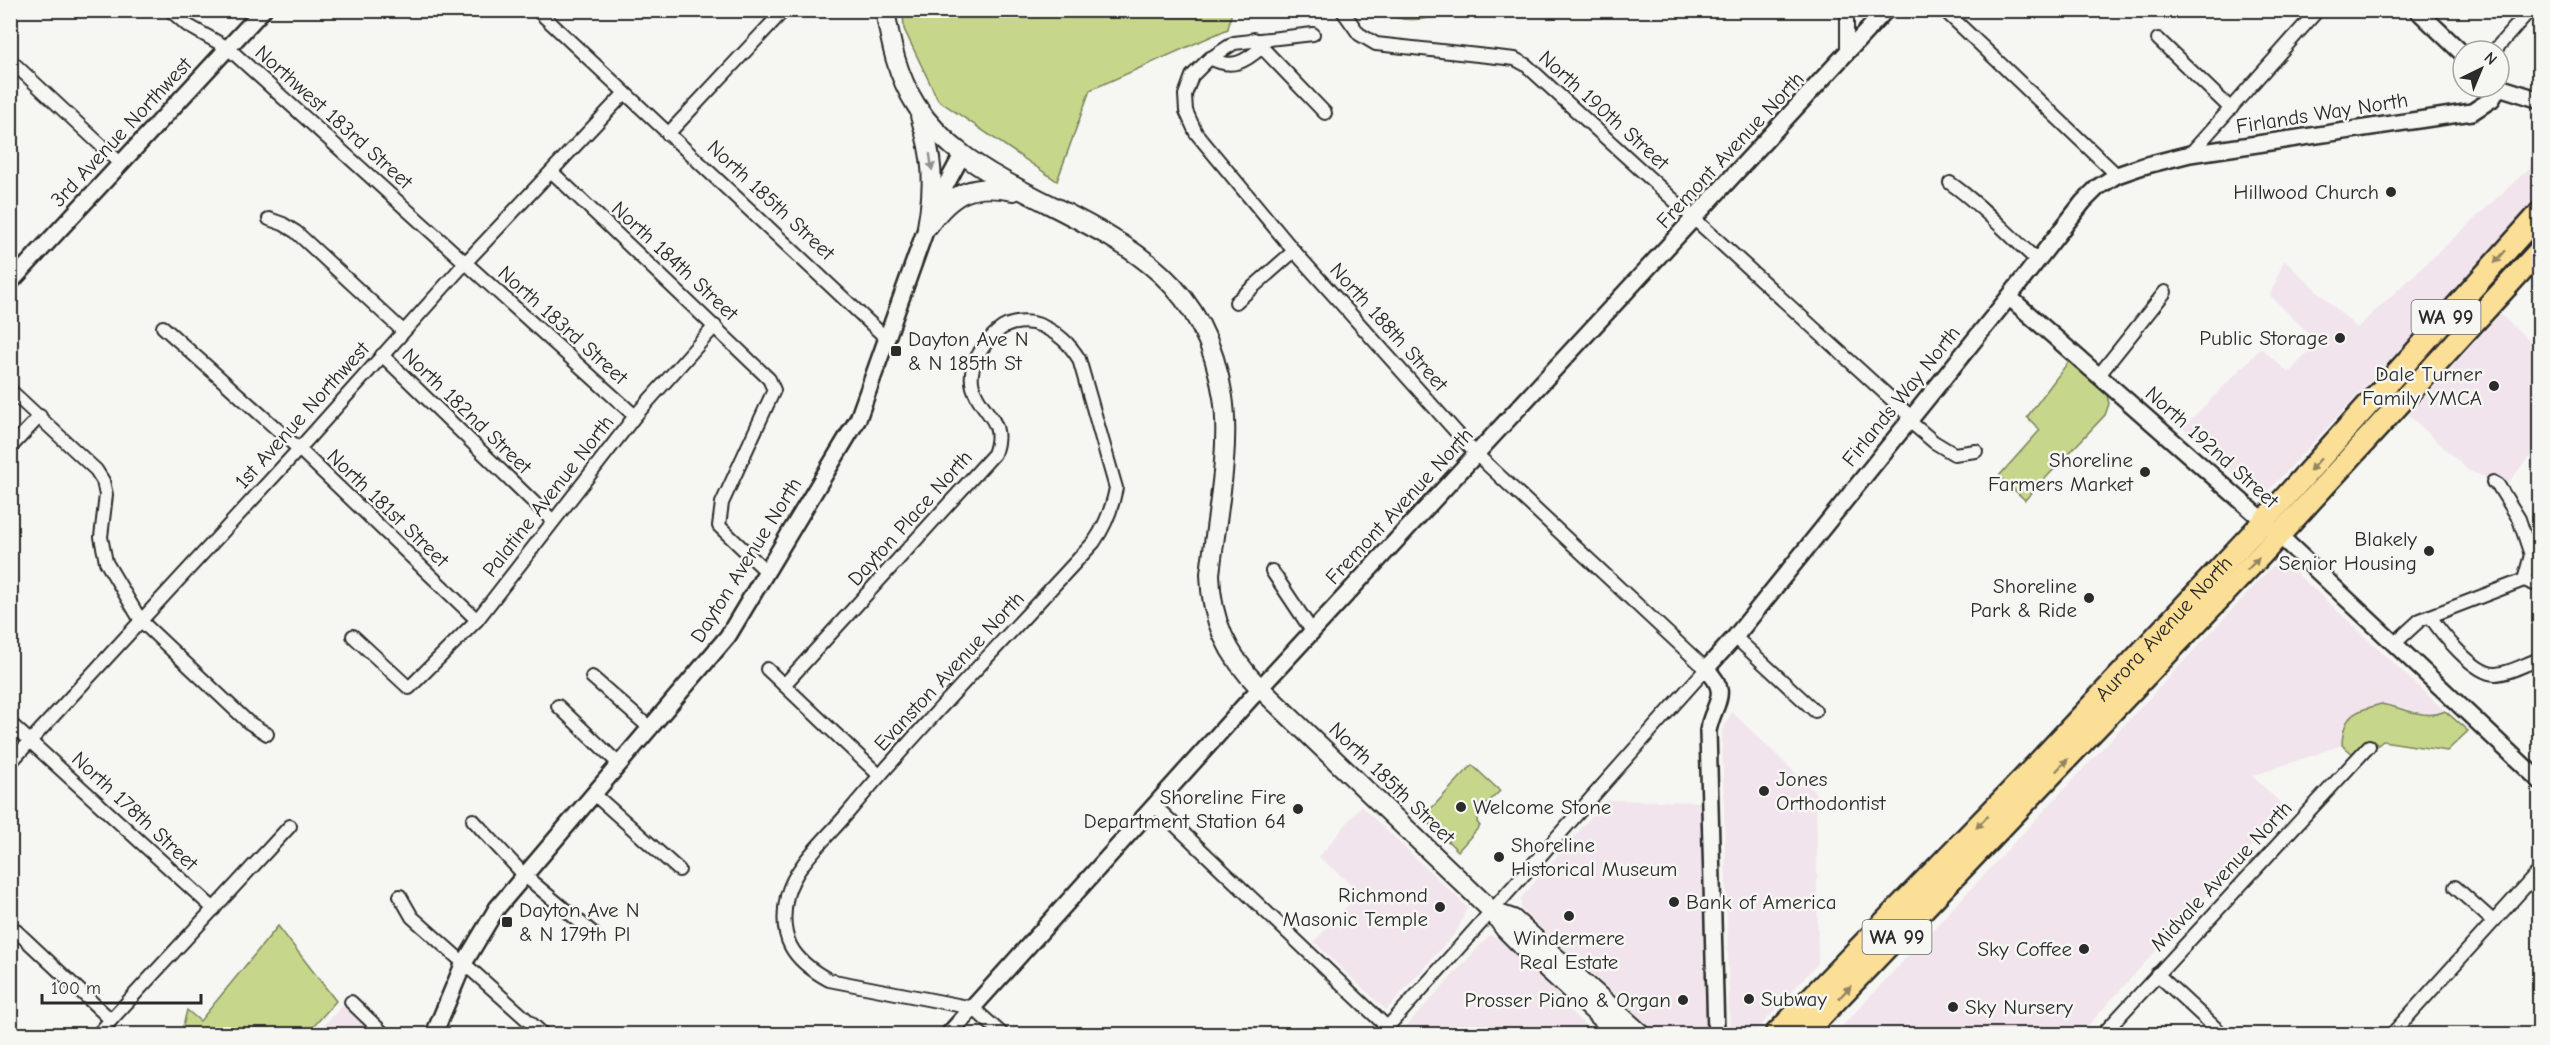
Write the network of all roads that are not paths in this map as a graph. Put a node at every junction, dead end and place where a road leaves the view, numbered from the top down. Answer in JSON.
{"nodes":[{"id":1,"x":170,"y":10,"type":"edge"},
{"id":2,"x":263,"y":10,"type":"edge"},
{"id":3,"x":537,"y":10,"type":"edge"},
{"id":4,"x":784,"y":10,"type":"edge"},
{"id":5,"x":885,"y":10,"type":"edge"},
{"id":6,"x":1342,"y":10,"type":"edge"},
{"id":7,"x":1847,"y":10,"type":"edge"},
{"id":8,"x":1886,"y":10,"type":"edge"},
{"id":9,"x":1944,"y":10,"type":"edge"},
{"id":10,"x":2318,"y":10,"type":"edge"},
{"id":11,"x":2417,"y":10,"type":"edge"},
{"id":12,"x":2530,"y":10,"type":"edge"},
{"id":13,"x":1312,"y":34,"type":"dead end"},
{"id":14,"x":2158,"y":39,"type":"dead end"},
{"id":15,"x":2505,"y":39,"type":"edge"},
{"id":16,"x":1258,"y":43,"type":"junction"},
{"id":17,"x":2451,"y":43,"type":"edge"},
{"id":18,"x":228,"y":48,"type":"junction"},
{"id":19,"x":1847,"y":52,"type":"junction"},
{"id":20,"x":1210,"y":58,"type":"junction"},
{"id":21,"x":10,"y":60,"type":"edge"},
{"id":22,"x":2511,"y":91,"type":"edge"},
{"id":23,"x":624,"y":94,"type":"junction"},
{"id":24,"x":2492,"y":99,"type":"edge"},
{"id":25,"x":2540,"y":100,"type":"edge"},
{"id":26,"x":916,"y":105,"type":"junction"},
{"id":27,"x":2231,"y":109,"type":"junction"},
{"id":28,"x":1325,"y":113,"type":"dead end"},
{"id":29,"x":668,"y":134,"type":"junction"},
{"id":30,"x":2190,"y":154,"type":"junction"},
{"id":31,"x":962,"y":155,"type":"junction"},
{"id":32,"x":121,"y":164,"type":"junction"},
{"id":33,"x":552,"y":172,"type":"junction"},
{"id":34,"x":2117,"y":175,"type":"junction"},
{"id":35,"x":1950,"y":183,"type":"dead end"},
{"id":36,"x":1027,"y":193,"type":"junction"},
{"id":37,"x":2540,"y":213,"type":"edge"},
{"id":38,"x":1696,"y":218,"type":"junction"},
{"id":39,"x":269,"y":219,"type":"dead end"},
{"id":40,"x":927,"y":227,"type":"junction"},
{"id":41,"x":2540,"y":250,"type":"edge"},
{"id":42,"x":1294,"y":251,"type":"junction"},
{"id":43,"x":2038,"y":261,"type":"junction"},
{"id":44,"x":466,"y":262,"type":"junction"},
{"id":45,"x":10,"y":283,"type":"edge"},
{"id":46,"x":2165,"y":292,"type":"dead end"},
{"id":47,"x":2009,"y":297,"type":"junction"},
{"id":48,"x":1236,"y":302,"type":"dead end"},
{"id":49,"x":715,"y":326,"type":"junction"},
{"id":50,"x":163,"y":327,"type":"dead end"},
{"id":51,"x":403,"y":331,"type":"junction"},
{"id":52,"x":887,"y":339,"type":"junction"},
{"id":53,"x":381,"y":355,"type":"junction"},
{"id":54,"x":2099,"y":375,"type":"junction"},
{"id":55,"x":10,"y":390,"type":"edge"},
{"id":56,"x":40,"y":416,"type":"junction"},
{"id":57,"x":635,"y":416,"type":"junction"},
{"id":58,"x":1910,"y":418,"type":"junction"},
{"id":59,"x":10,"y":448,"type":"edge"},
{"id":60,"x":299,"y":449,"type":"junction"},
{"id":61,"x":1976,"y":451,"type":"dead end"},
{"id":62,"x":1475,"y":453,"type":"junction"},
{"id":63,"x":2493,"y":482,"type":"dead end"},
{"id":64,"x":1116,"y":488,"type":"joint"},
{"id":65,"x":552,"y":520,"type":"junction"},
{"id":66,"x":2264,"y":521,"type":"junction"},
{"id":67,"x":2280,"y":536,"type":"junction"},
{"id":68,"x":2535,"y":558,"type":"edge"},
{"id":69,"x":766,"y":571,"type":"junction"},
{"id":70,"x":1272,"y":571,"type":"dead end"},
{"id":71,"x":2524,"y":580,"type":"junction"},
{"id":72,"x":2540,"y":582,"type":"edge"},
{"id":73,"x":2430,"y":616,"type":"junction"},
{"id":74,"x":477,"y":620,"type":"junction"},
{"id":75,"x":141,"y":621,"type":"junction"},
{"id":76,"x":1312,"y":631,"type":"junction"},
{"id":77,"x":353,"y":636,"type":"dead end"},
{"id":78,"x":1735,"y":637,"type":"junction"},
{"id":79,"x":2395,"y":644,"type":"junction"},
{"id":80,"x":2540,"y":658,"type":"edge"},
{"id":81,"x":767,"y":669,"type":"dead end"},
{"id":82,"x":1706,"y":669,"type":"junction"},
{"id":83,"x":592,"y":677,"type":"dead end"},
{"id":84,"x":784,"y":685,"type":"junction"},
{"id":85,"x":1260,"y":688,"type":"junction"},
{"id":86,"x":558,"y":706,"type":"dead end"},
{"id":87,"x":1815,"y":711,"type":"dead end"},
{"id":88,"x":10,"y":723,"type":"edge"},
{"id":89,"x":651,"y":729,"type":"junction"},
{"id":90,"x":267,"y":734,"type":"dead end"},
{"id":91,"x":31,"y":741,"type":"junction"},
{"id":92,"x":2369,"y":746,"type":"dead end"},
{"id":93,"x":10,"y":763,"type":"edge"},
{"id":94,"x":619,"y":764,"type":"junction"},
{"id":95,"x":879,"y":775,"type":"junction"},
{"id":96,"x":2540,"y":781,"type":"edge"},
{"id":97,"x":594,"y":794,"type":"junction"},
{"id":98,"x":1155,"y":806,"type":"junction"},
{"id":99,"x":473,"y":820,"type":"dead end"},
{"id":100,"x":291,"y":826,"type":"dead end"},
{"id":101,"x":679,"y":870,"type":"dead end"},
{"id":102,"x":2540,"y":870,"type":"edge"},
{"id":103,"x":525,"y":876,"type":"junction"},
{"id":104,"x":2455,"y":886,"type":"dead end"},
{"id":105,"x":400,"y":896,"type":"dead end"},
{"id":106,"x":214,"y":909,"type":"junction"},
{"id":107,"x":1492,"y":912,"type":"junction"},
{"id":108,"x":2493,"y":921,"type":"junction"},
{"id":109,"x":10,"y":925,"type":"edge"},
{"id":110,"x":593,"y":933,"type":"dead end"},
{"id":111,"x":463,"y":964,"type":"junction"},
{"id":112,"x":2157,"y":974,"type":"junction"},
{"id":113,"x":351,"y":1002,"type":"dead end"},
{"id":114,"x":973,"y":1008,"type":"junction"},
{"id":115,"x":111,"y":1020,"type":"junction"},
{"id":116,"x":1384,"y":1031,"type":"edge"},
{"id":117,"x":98,"y":1035,"type":"edge"},
{"id":118,"x":384,"y":1035,"type":"edge"},
{"id":119,"x":434,"y":1035,"type":"edge"},
{"id":120,"x":543,"y":1035,"type":"edge"},
{"id":121,"x":949,"y":1035,"type":"edge"},
{"id":122,"x":1002,"y":1035,"type":"edge"},
{"id":123,"x":1619,"y":1035,"type":"edge"},
{"id":124,"x":1641,"y":1035,"type":"edge"},
{"id":125,"x":1716,"y":1035,"type":"edge"},
{"id":126,"x":1776,"y":1035,"type":"edge"},
{"id":127,"x":1804,"y":1035,"type":"edge"},
{"id":128,"x":2103,"y":1035,"type":"edge"},
{"id":129,"x":2222,"y":1035,"type":"edge"},
{"id":130,"x":2392,"y":1035,"type":"edge"}],
"edges":[{"from":1,"to":18,"type":"street","name":"Northwest 183rd Street"},
{"from":2,"to":18,"type":"street","name":"3rd Avenue Northwest"},
{"from":3,"to":23,"type":"street","name":"North 185th Street"},
{"from":4,"to":29,"type":"street"},
{"from":5,"to":26,"type":"main road"},
{"from":6,"to":38,"type":"street","name":"North 190th Street"},
{"from":7,"to":19,"type":"street"},
{"from":8,"to":19,"type":"street","name":"Fremont Avenue North"},
{"from":9,"to":34,"type":"street"},
{"from":10,"to":27,"type":"street"},
{"from":11,"to":17,"type":"street"},
{"from":12,"to":15,"type":"street"},
{"from":13,"to":16,"type":"street","name":"North 188th Street"},
{"from":14,"to":27,"type":"street"},
{"from":16,"to":20,"type":"street","name":"North 188th Street"},
{"from":16,"to":20,"type":"street"},
{"from":16,"to":28,"type":"street"},
{"from":18,"to":32,"type":"street","name":"3rd Avenue Northwest"},
{"from":18,"to":44,"type":"street","name":"Northwest 183rd Street"},
{"from":19,"to":38,"type":"street","name":"Fremont Avenue North"},
{"from":20,"to":42,"type":"street","name":"North 188th Street"},
{"from":21,"to":32,"type":"street"},
{"from":22,"to":25,"type":"street"},
{"from":23,"to":29,"type":"street","name":"North 185th Street"},
{"from":23,"to":33,"type":"street","name":"1st Avenue Northwest"},
{"from":24,"to":30,"type":"street","name":"Firlands Way North"},
{"from":26,"to":31,"type":"main road"},
{"from":26,"to":40,"type":"main road","one_way":true},
{"from":27,"to":30,"type":"street"},
{"from":29,"to":52,"type":"street","name":"North 185th Street"},
{"from":30,"to":34,"type":"street","name":"Firlands Way North"},
{"from":31,"to":36,"type":"main road"},
{"from":31,"to":40,"type":"street","name":"Dayton Avenue North"},
{"from":32,"to":45,"type":"street","name":"3rd Avenue Northwest"},
{"from":33,"to":44,"type":"street","name":"1st Avenue Northwest"},
{"from":33,"to":49,"type":"street","name":"North 184th Street"},
{"from":34,"to":43,"type":"street","name":"Firlands Way North"},
{"from":35,"to":43,"type":"street"},
{"from":36,"to":40,"type":"main road"},
{"from":36,"to":85,"type":"main road","name":"North 185th Street"},
{"from":37,"to":66,"type":"highway","name":"Aurora Avenue North","number":"WA 99","one_way":true},
{"from":38,"to":58,"type":"street","name":"North 190th Street"},
{"from":38,"to":62,"type":"street","name":"Fremont Avenue North"},
{"from":39,"to":51,"type":"street"},
{"from":40,"to":52,"type":"street","name":"Dayton Avenue North"},
{"from":41,"to":67,"type":"highway","name":"Aurora Avenue North","number":"WA 99"},
{"from":42,"to":48,"type":"street"},
{"from":42,"to":62,"type":"street","name":"North 188th Street"},
{"from":43,"to":47,"type":"street","name":"Firlands Way North"},
{"from":44,"to":51,"type":"street","name":"1st Avenue Northwest"},
{"from":44,"to":57,"type":"street","name":"North 183rd Street"},
{"from":46,"to":54,"type":"street"},
{"from":47,"to":54,"type":"street","name":"North 192nd Street"},
{"from":47,"to":58,"type":"street","name":"Firlands Way North"},
{"from":49,"to":57,"type":"street","name":"Palatine Avenue North"},
{"from":49,"to":69,"type":"street","name":"North 184th Street"},
{"from":50,"to":60,"type":"street","name":"North 181st Street"},
{"from":51,"to":53,"type":"street","name":"1st Avenue Northwest"},
{"from":52,"to":69,"type":"street","name":"Dayton Avenue North"},
{"from":53,"to":60,"type":"street","name":"1st Avenue Northwest"},
{"from":53,"to":65,"type":"street","name":"North 182nd Street"},
{"from":54,"to":66,"type":"street","name":"North 192nd Street"},
{"from":55,"to":56,"type":"street"},
{"from":56,"to":59,"type":"street"},
{"from":56,"to":75,"type":"street"},
{"from":57,"to":65,"type":"street","name":"Palatine Avenue North"},
{"from":58,"to":61,"type":"street","name":"North 190th Street"},
{"from":58,"to":78,"type":"street","name":"Firlands Way North"},
{"from":60,"to":74,"type":"street","name":"North 181st Street"},
{"from":60,"to":75,"type":"street","name":"1st Avenue Northwest"},
{"from":62,"to":76,"type":"street","name":"Fremont Avenue North"},
{"from":62,"to":82,"type":"street","name":"North 188th Street"},
{"from":63,"to":68,"type":"street"},
{"from":64,"to":84,"type":"street","name":"Dayton Place North"},
{"from":64,"to":95,"type":"street","name":"Evanston Avenue North"},
{"from":65,"to":74,"type":"street","name":"Palatine Avenue North"},
{"from":66,"to":67,"type":"street","name":"North 192nd Street"},
{"from":66,"to":126,"type":"highway","name":"Aurora Avenue North","number":"WA 99","one_way":true},
{"from":67,"to":79,"type":"street","name":"North 192nd Street"},
{"from":127,"to":67,"type":"highway","name":"Aurora Avenue North","number":"WA 99","one_way":true},
{"from":68,"to":71,"type":"street"},
{"from":69,"to":89,"type":"street","name":"Dayton Avenue North"},
{"from":70,"to":76,"type":"street"},
{"from":71,"to":72,"type":"street"},
{"from":71,"to":73,"type":"street"},
{"from":73,"to":79,"type":"street"},
{"from":73,"to":80,"type":"street"},
{"from":74,"to":77,"type":"street","name":"Palatine Avenue North"},
{"from":75,"to":90,"type":"street"},
{"from":75,"to":91,"type":"street","name":"1st Avenue Northwest"},
{"from":76,"to":85,"type":"street","name":"Fremont Avenue North"},
{"from":78,"to":82,"type":"street","name":"Firlands Way North"},
{"from":78,"to":87,"type":"street"},
{"from":79,"to":96,"type":"street","name":"North 192nd Street"},
{"from":81,"to":84,"type":"street"},
{"from":82,"to":107,"type":"street"},
{"from":82,"to":125,"type":"street"},
{"from":83,"to":89,"type":"street"},
{"from":84,"to":95,"type":"street"},
{"from":85,"to":98,"type":"street","name":"Fremont Avenue North"},
{"from":85,"to":107,"type":"main road","name":"North 185th Street"},
{"from":86,"to":94,"type":"street"},
{"from":88,"to":91,"type":"street","name":"North 178th Street"},
{"from":89,"to":94,"type":"street","name":"Dayton Avenue North"},
{"from":91,"to":93,"type":"street","name":"1st Avenue Northwest"},
{"from":91,"to":106,"type":"street","name":"North 178th Street"},
{"from":92,"to":112,"type":"street","name":"Midvale Avenue North"},
{"from":94,"to":97,"type":"street","name":"Dayton Avenue North"},
{"from":95,"to":114,"type":"street","name":"Evanston Avenue North"},
{"from":97,"to":101,"type":"street"},
{"from":97,"to":103,"type":"street","name":"Dayton Avenue North"},
{"from":98,"to":114,"type":"street","name":"Fremont Avenue North"},
{"from":98,"to":116,"type":"street"},
{"from":99,"to":103,"type":"street"},
{"from":100,"to":106,"type":"street"},
{"from":102,"to":108,"type":"street"},
{"from":103,"to":110,"type":"street"},
{"from":103,"to":111,"type":"street","name":"Dayton Avenue North"},
{"from":104,"to":108,"type":"street"},
{"from":105,"to":111,"type":"street"},
{"from":106,"to":115,"type":"street"},
{"from":107,"to":116,"type":"street"},
{"from":107,"to":123,"type":"main road","name":"North 185th Street"},
{"from":107,"to":124,"type":"main road","name":"North 185th Street"},
{"from":108,"to":130,"type":"street"},
{"from":109,"to":115,"type":"street"},
{"from":111,"to":119,"type":"street","name":"Dayton Avenue North"},
{"from":111,"to":120,"type":"street"},
{"from":112,"to":128,"type":"street","name":"Midvale Avenue North"},
{"from":112,"to":129,"type":"street"},
{"from":113,"to":118,"type":"street"},
{"from":114,"to":121,"type":"street","name":"Fremont Avenue North"},
{"from":114,"to":122,"type":"street"},
{"from":115,"to":117,"type":"street"}]}
